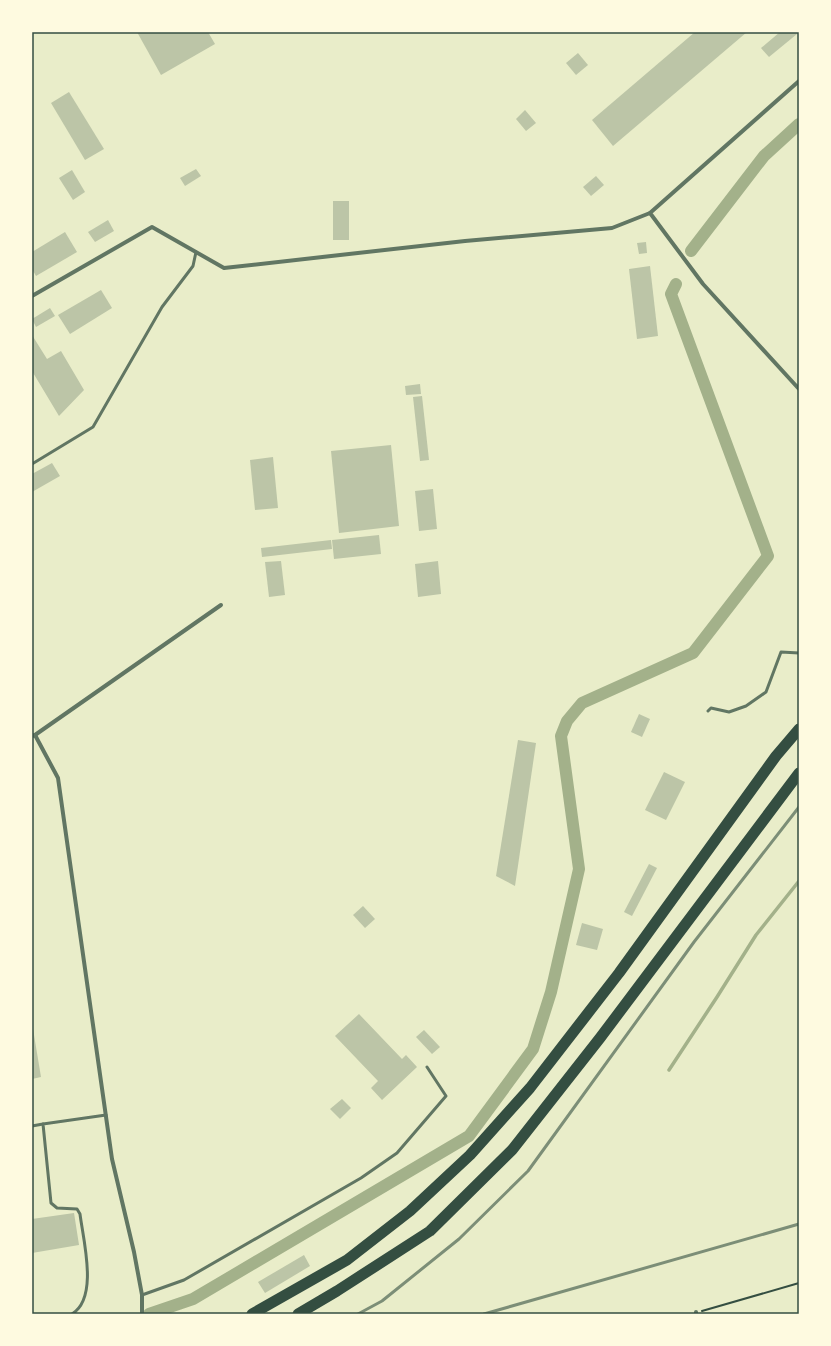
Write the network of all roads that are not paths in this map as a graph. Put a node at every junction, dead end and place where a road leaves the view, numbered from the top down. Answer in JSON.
{"nodes":[{"id":1,"x":799,"y":81,"type":"edge"},
{"id":2,"x":650,"y":213,"type":"junction"},
{"id":3,"x":196,"y":252,"type":"junction"},
{"id":4,"x":32,"y":296,"type":"edge"},
{"id":5,"x":799,"y":389,"type":"edge"},
{"id":6,"x":32,"y":464,"type":"edge"},
{"id":7,"x":221,"y":605,"type":"dead end"},
{"id":8,"x":799,"y":652,"type":"edge"},
{"id":9,"x":708,"y":711,"type":"dead end"},
{"id":10,"x":799,"y":729,"type":"edge"},
{"id":11,"x":34,"y":736,"type":"edge"},
{"id":12,"x":799,"y":773,"type":"edge"},
{"id":13,"x":427,"y":1067,"type":"dead end"},
{"id":14,"x":106,"y":1115,"type":"junction"},
{"id":15,"x":43,"y":1124,"type":"junction"},
{"id":16,"x":32,"y":1126,"type":"edge"},
{"id":17,"x":142,"y":1295,"type":"junction"},
{"id":18,"x":72,"y":1314,"type":"edge"},
{"id":19,"x":142,"y":1314,"type":"edge"},
{"id":20,"x":252,"y":1314,"type":"edge"},
{"id":21,"x":298,"y":1314,"type":"edge"}],
"edges":[{"from":1,"to":2,"type":"street"},
{"from":2,"to":3,"type":"street"},
{"from":2,"to":5,"type":"street"},
{"from":3,"to":4,"type":"street"},
{"from":3,"to":6,"type":"lane"},
{"from":7,"to":11,"type":"street"},
{"from":8,"to":9,"type":"lane"},
{"from":10,"to":20,"type":"highway"},
{"from":11,"to":14,"type":"street"},
{"from":12,"to":21,"type":"highway"},
{"from":13,"to":17,"type":"lane"},
{"from":14,"to":15,"type":"lane"},
{"from":14,"to":17,"type":"street"},
{"from":15,"to":16,"type":"lane"},
{"from":15,"to":18,"type":"lane"},
{"from":17,"to":19,"type":"street"}]}
